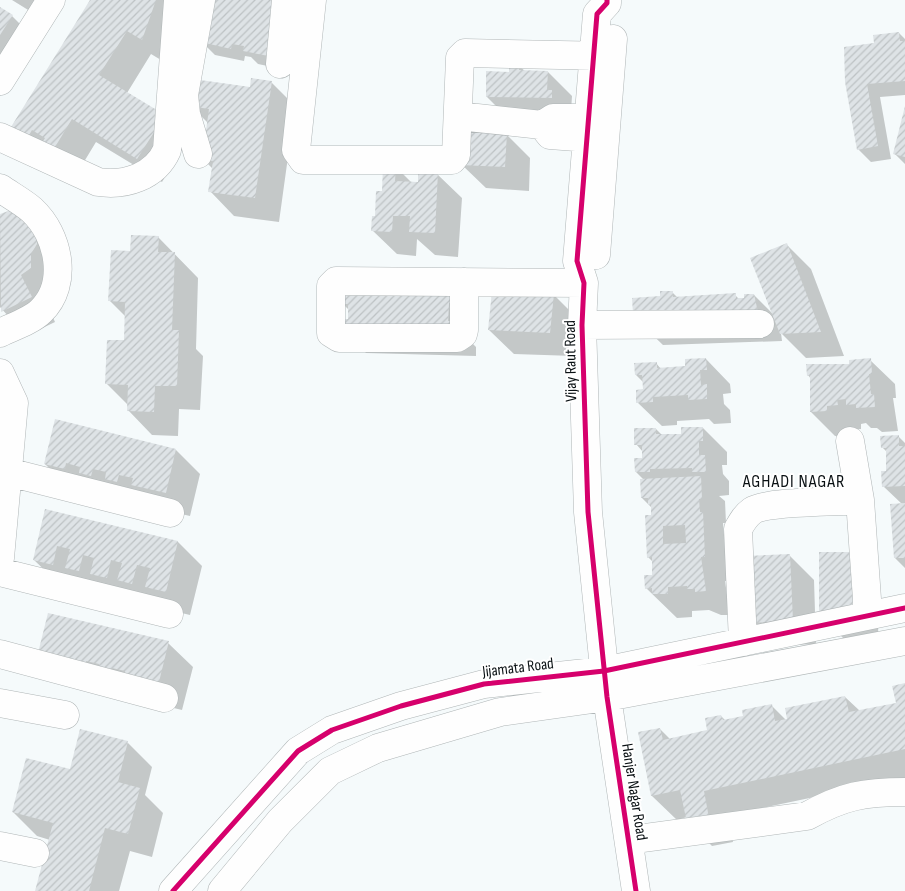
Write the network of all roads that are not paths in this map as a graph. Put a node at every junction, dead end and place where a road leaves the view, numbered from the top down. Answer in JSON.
{"nodes":[{"id":1,"x":51,"y":0,"type":"edge"},
{"id":2,"x":178,"y":0,"type":"edge"},
{"id":3,"x":201,"y":0,"type":"edge"},
{"id":4,"x":286,"y":0,"type":"edge"},
{"id":5,"x":312,"y":0,"type":"edge"},
{"id":6,"x":607,"y":2,"type":"edge"},
{"id":7,"x":599,"y":58,"type":"junction"},
{"id":8,"x":280,"y":64,"type":"dead end"},
{"id":9,"x":0,"y":81,"type":"edge"},
{"id":10,"x":593,"y":132,"type":"junction"},
{"id":11,"x":0,"y":138,"type":"edge"},
{"id":12,"x":198,"y":154,"type":"dead end"},
{"id":13,"x":0,"y":188,"type":"edge"},
{"id":14,"x":464,"y":282,"type":"junction"},
{"id":15,"x":584,"y":283,"type":"junction"},
{"id":16,"x":760,"y":324,"type":"dead end"},
{"id":17,"x":582,"y":325,"type":"junction"},
{"id":18,"x":0,"y":333,"type":"edge"},
{"id":19,"x":0,"y":373,"type":"edge"},
{"id":20,"x":850,"y":441,"type":"dead end"},
{"id":21,"x":8,"y":472,"type":"junction"},
{"id":22,"x":860,"y":500,"type":"junction"},
{"id":23,"x":170,"y":513,"type":"dead end"},
{"id":24,"x":0,"y":558,"type":"edge"},
{"id":25,"x":0,"y":572,"type":"edge"},
{"id":26,"x":905,"y":608,"type":"edge"},
{"id":27,"x":169,"y":614,"type":"dead end"},
{"id":28,"x":866,"y":616,"type":"junction"},
{"id":29,"x":905,"y":641,"type":"edge"},
{"id":30,"x":743,"y":642,"type":"junction"},
{"id":31,"x":0,"y":654,"type":"edge"},
{"id":32,"x":604,"y":670,"type":"junction"},
{"id":33,"x":607,"y":697,"type":"junction"},
{"id":34,"x":164,"y":698,"type":"dead end"},
{"id":35,"x":0,"y":703,"type":"edge"},
{"id":36,"x":65,"y":715,"type":"dead end"},
{"id":37,"x":905,"y":792,"type":"edge"},
{"id":38,"x":629,"y":840,"type":"junction"},
{"id":39,"x":0,"y":846,"type":"edge"},
{"id":40,"x":35,"y":853,"type":"dead end"},
{"id":41,"x":173,"y":891,"type":"edge"},
{"id":42,"x":222,"y":891,"type":"edge"},
{"id":43,"x":636,"y":891,"type":"edge"}],
"edges":[{"from":1,"to":9,"type":"street"},
{"from":2,"to":11,"type":"street"},
{"from":3,"to":12,"type":"street"},
{"from":4,"to":8,"type":"street"},
{"from":5,"to":7,"type":"street"},
{"from":6,"to":7,"type":"street","name":"Vijay Raut Road"},
{"from":7,"to":10,"type":"street","name":"Vijay Raut Road"},
{"from":7,"to":10,"type":"street"},
{"from":10,"to":15,"type":"street","name":"Vijay Raut Road"},
{"from":13,"to":18,"type":"street"},
{"from":14,"to":14,"type":"street"},
{"from":14,"to":15,"type":"street"},
{"from":15,"to":17,"type":"street","name":"Vijay Raut Road"},
{"from":16,"to":17,"type":"street"},
{"from":17,"to":32,"type":"street","name":"Vijay Raut Road"},
{"from":19,"to":21,"type":"street"},
{"from":20,"to":22,"type":"street"},
{"from":21,"to":23,"type":"street"},
{"from":21,"to":24,"type":"street"},
{"from":22,"to":28,"type":"street"},
{"from":22,"to":30,"type":"street"},
{"from":25,"to":27,"type":"street"},
{"from":26,"to":28,"type":"street","name":"Jijamata Road"},
{"from":28,"to":30,"type":"street","name":"Jijamata Road"},
{"from":29,"to":33,"type":"street"},
{"from":30,"to":32,"type":"street","name":"Jijamata Road"},
{"from":31,"to":34,"type":"street"},
{"from":32,"to":33,"type":"street","name":"Vijay Raut Road"},
{"from":32,"to":41,"type":"street","name":"Jijamata Road"},
{"from":33,"to":38,"type":"street","name":"Hanjer Nagar Road"},
{"from":33,"to":42,"type":"street"},
{"from":35,"to":36,"type":"street"},
{"from":37,"to":38,"type":"street"},
{"from":38,"to":43,"type":"street","name":"Hanjer Nagar Road"},
{"from":39,"to":40,"type":"street"}]}
